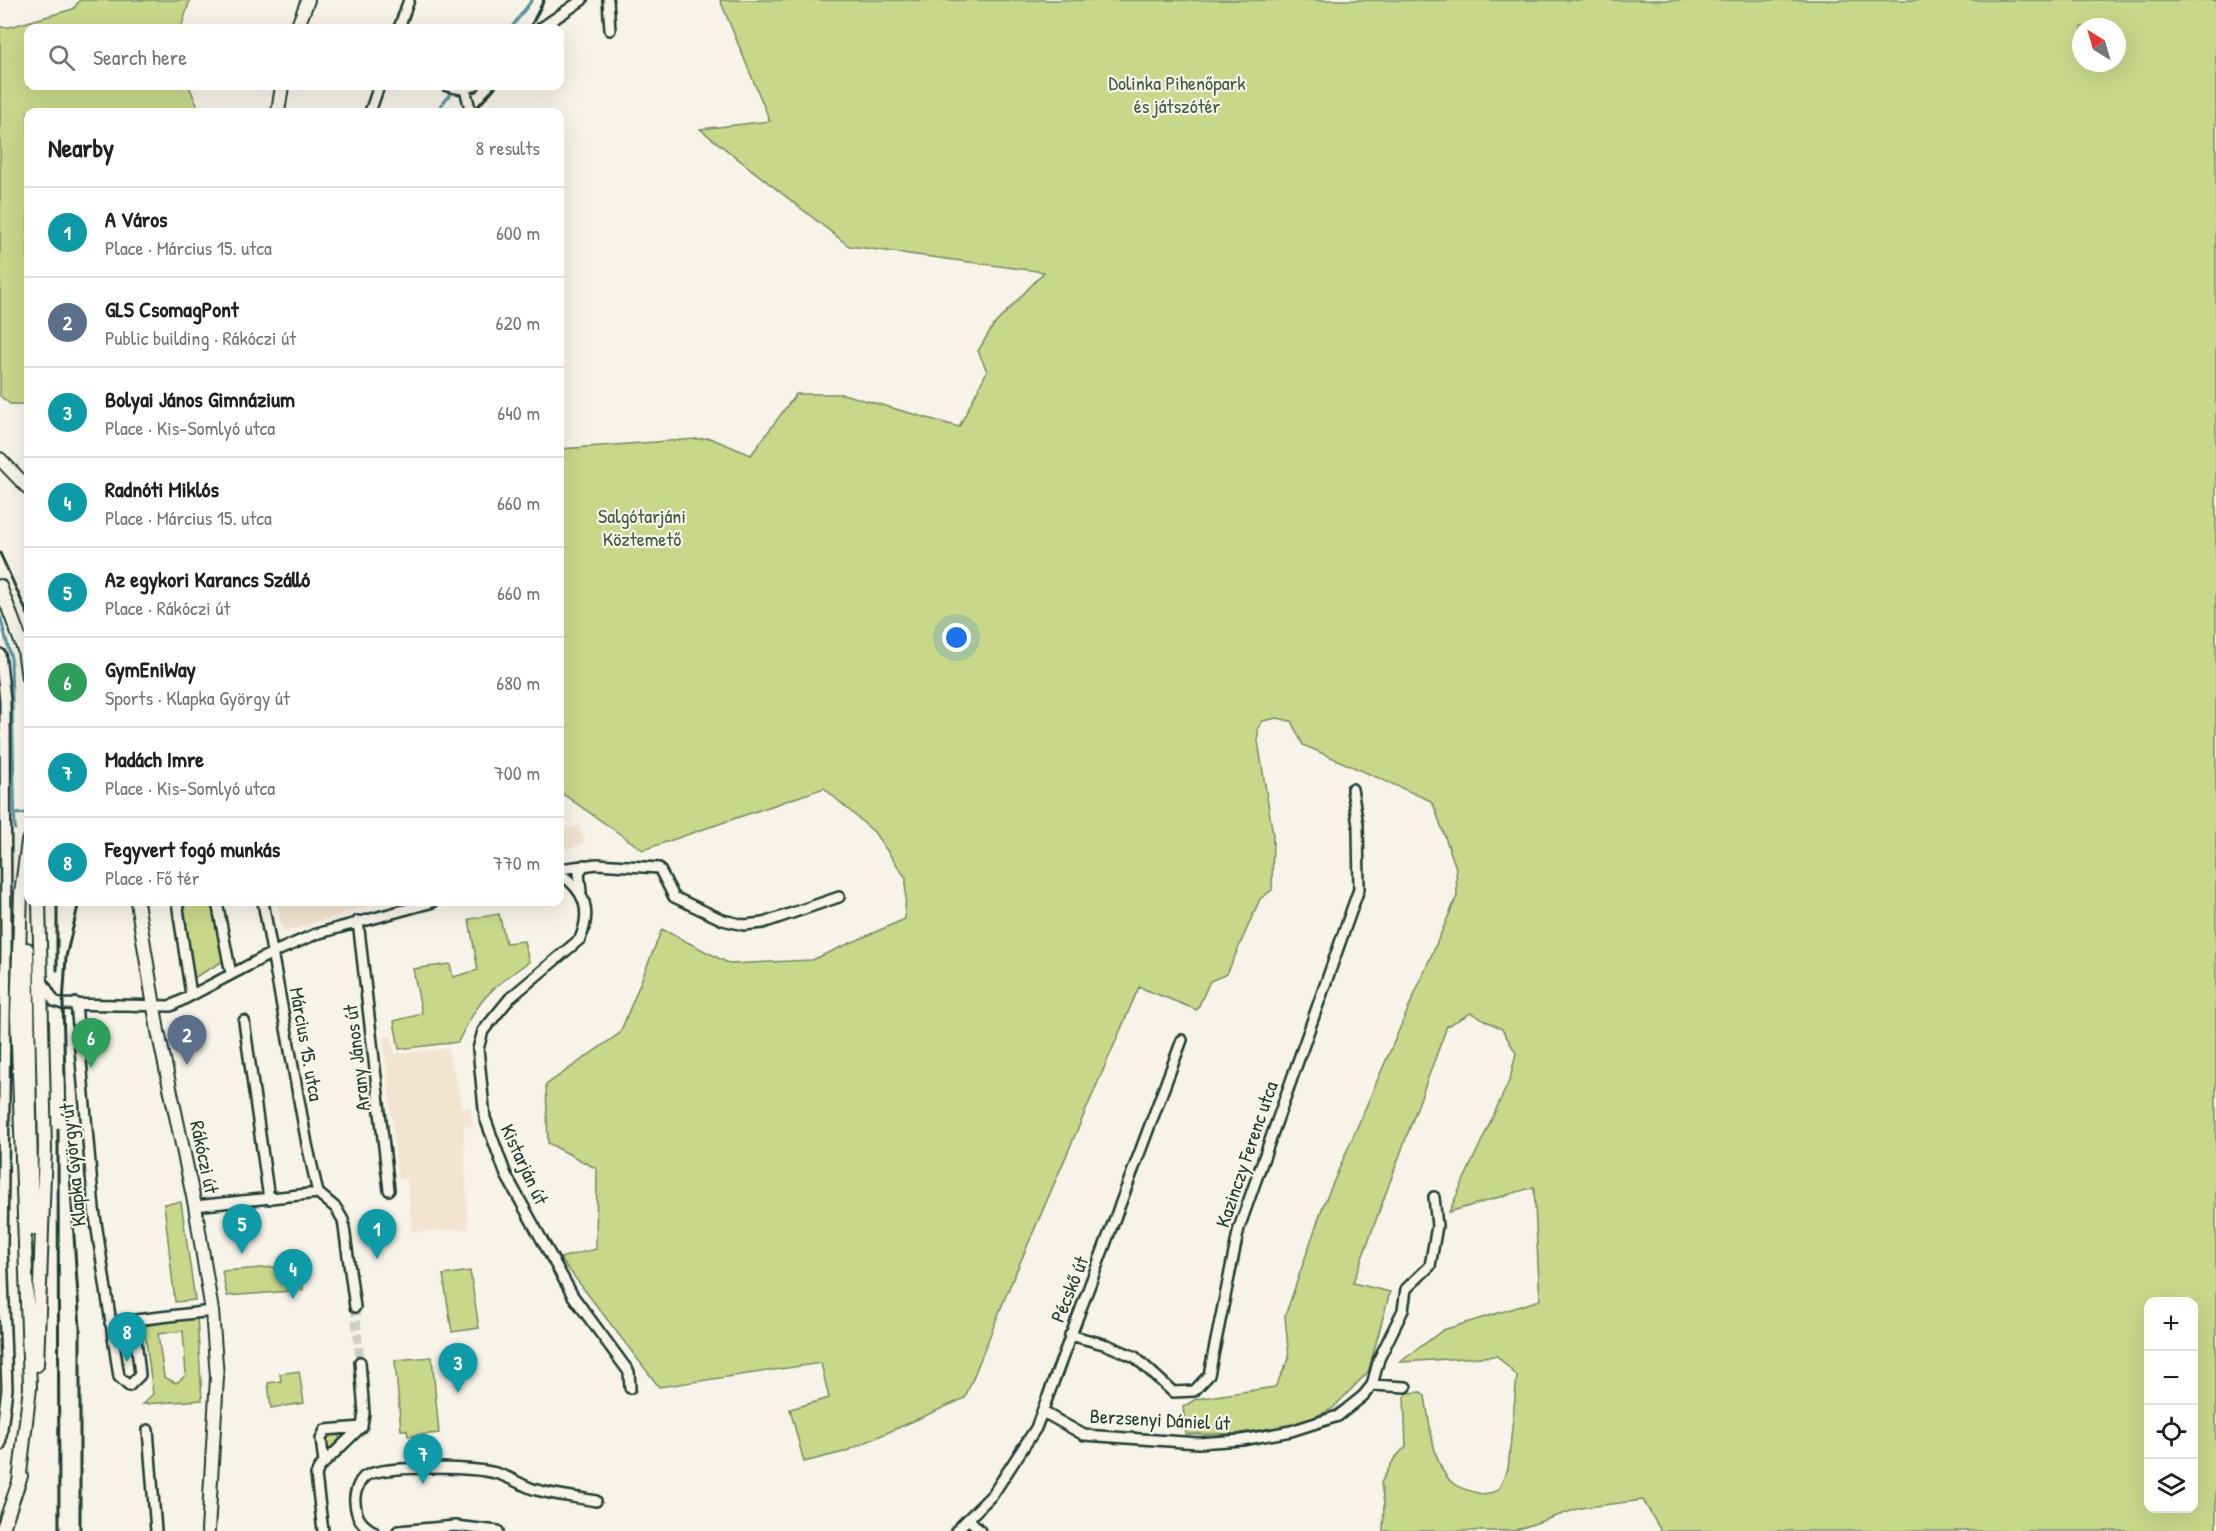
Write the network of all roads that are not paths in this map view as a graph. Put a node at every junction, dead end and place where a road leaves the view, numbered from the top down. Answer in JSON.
{"nodes":[{"id":1,"x":308,"y":0,"type":"edge"},
{"id":2,"x":409,"y":0,"type":"edge"},
{"id":3,"x":582,"y":0,"type":"edge"},
{"id":4,"x":608,"y":0,"type":"edge"},
{"id":5,"x":300,"y":24,"type":"edge"},
{"id":6,"x":400,"y":24,"type":"edge"},
{"id":7,"x":547,"y":24,"type":"edge"},
{"id":8,"x":610,"y":30,"type":"dead end"},
{"id":9,"x":281,"y":90,"type":"edge"},
{"id":10,"x":378,"y":90,"type":"edge"},
{"id":11,"x":462,"y":90,"type":"edge"},
{"id":12,"x":279,"y":108,"type":"edge"},
{"id":13,"x":371,"y":108,"type":"edge"},
{"id":14,"x":471,"y":108,"type":"edge"},
{"id":15,"x":0,"y":459,"type":"edge"},
{"id":16,"x":24,"y":484,"type":"edge"},
{"id":17,"x":0,"y":586,"type":"edge"},
{"id":18,"x":0,"y":654,"type":"edge"},
{"id":19,"x":24,"y":658,"type":"edge"},
{"id":20,"x":1352,"y":789,"type":"dead end"},
{"id":21,"x":2,"y":831,"type":"edge"},
{"id":22,"x":584,"y":865,"type":"junction"},
{"id":23,"x":564,"y":868,"type":"edge"},
{"id":24,"x":24,"y":871,"type":"edge"},
{"id":25,"x":564,"y":877,"type":"edge"},
{"id":26,"x":581,"y":892,"type":"junction"},
{"id":27,"x":839,"y":897,"type":"dead end"},
{"id":28,"x":27,"y":906,"type":"edge"},
{"id":29,"x":39,"y":906,"type":"edge"},
{"id":30,"x":138,"y":906,"type":"edge"},
{"id":31,"x":178,"y":906,"type":"edge"},
{"id":32,"x":218,"y":906,"type":"edge"},
{"id":33,"x":264,"y":906,"type":"edge"},
{"id":34,"x":417,"y":906,"type":"edge"},
{"id":35,"x":358,"y":921,"type":"junction"},
{"id":36,"x":272,"y":953,"type":"junction"},
{"id":37,"x":41,"y":974,"type":"junction"},
{"id":38,"x":231,"y":975,"type":"junction"},
{"id":39,"x":151,"y":986,"type":"junction"},
{"id":40,"x":191,"y":995,"type":"junction"},
{"id":41,"x":18,"y":998,"type":"junction"},
{"id":42,"x":76,"y":1004,"type":"junction"},
{"id":43,"x":132,"y":1005,"type":"junction"},
{"id":44,"x":154,"y":1006,"type":"junction"},
{"id":45,"x":3,"y":1008,"type":"edge"},
{"id":46,"x":17,"y":1016,"type":"junction"},
{"id":47,"x":244,"y":1021,"type":"dead end"},
{"id":48,"x":1182,"y":1040,"type":"dead end"},
{"id":49,"x":389,"y":1190,"type":"dead end"},
{"id":50,"x":318,"y":1193,"type":"junction"},
{"id":51,"x":1434,"y":1197,"type":"dead end"},
{"id":52,"x":269,"y":1199,"type":"junction"},
{"id":53,"x":195,"y":1206,"type":"junction"},
{"id":54,"x":1,"y":1248,"type":"edge"},
{"id":55,"x":34,"y":1270,"type":"junction"},
{"id":56,"x":355,"y":1307,"type":"tunnel mouth"},
{"id":57,"x":212,"y":1311,"type":"junction"},
{"id":58,"x":134,"y":1321,"type":"junction"},
{"id":59,"x":110,"y":1323,"type":"junction"},
{"id":60,"x":1070,"y":1335,"type":"junction"},
{"id":61,"x":360,"y":1362,"type":"tunnel mouth"},
{"id":62,"x":1372,"y":1385,"type":"junction"},
{"id":63,"x":1406,"y":1387,"type":"dead end"},
{"id":64,"x":630,"y":1388,"type":"dead end"},
{"id":65,"x":1043,"y":1412,"type":"junction"},
{"id":66,"x":362,"y":1427,"type":"junction"},
{"id":67,"x":148,"y":1430,"type":"dead end"},
{"id":68,"x":0,"y":1445,"type":"edge"},
{"id":69,"x":324,"y":1463,"type":"junction"},
{"id":70,"x":596,"y":1501,"type":"dead end"},
{"id":71,"x":969,"y":1519,"type":"junction"},
{"id":72,"x":2,"y":1531,"type":"edge"},
{"id":73,"x":156,"y":1531,"type":"edge"},
{"id":74,"x":208,"y":1531,"type":"edge"},
{"id":75,"x":323,"y":1531,"type":"edge"},
{"id":76,"x":372,"y":1531,"type":"edge"},
{"id":77,"x":398,"y":1531,"type":"edge"},
{"id":78,"x":498,"y":1531,"type":"edge"},
{"id":79,"x":956,"y":1531,"type":"edge"},
{"id":80,"x":980,"y":1531,"type":"edge"}],
"edges":[{"from":1,"to":5,"type":"main road"},
{"from":2,"to":6,"type":"street"},
{"from":3,"to":7,"type":"street"},
{"from":4,"to":8,"type":"street"},
{"from":9,"to":12,"type":"main road"},
{"from":10,"to":13,"type":"street"},
{"from":11,"to":14,"type":"street"},
{"from":15,"to":16,"type":"main road"},
{"from":17,"to":19,"type":"main road"},
{"from":18,"to":21,"type":"street"},
{"from":20,"to":60,"type":"street","name":"Kazinczy Ferenc utca"},
{"from":21,"to":45,"type":"street"},
{"from":22,"to":23,"type":"street"},
{"from":22,"to":26,"type":"street","name":"Kistarján út"},
{"from":22,"to":27,"type":"street"},
{"from":24,"to":41,"type":"main road"},
{"from":25,"to":26,"type":"street"},
{"from":26,"to":64,"type":"street","name":"Kistarján út"},
{"from":28,"to":55,"type":"main road"},
{"from":29,"to":37,"type":"main road"},
{"from":30,"to":39,"type":"main road","name":"Rákóczi út"},
{"from":31,"to":40,"type":"street"},
{"from":32,"to":38,"type":"street"},
{"from":33,"to":36,"type":"street","name":"Március 15. utca"},
{"from":34,"to":35,"type":"street"},
{"from":35,"to":36,"type":"street"},
{"from":35,"to":49,"type":"street","name":"Arany János út"},
{"from":36,"to":38,"type":"street"},
{"from":36,"to":50,"type":"street","name":"Március 15. utca"},
{"from":37,"to":42,"type":"street"},
{"from":37,"to":55,"type":"main road"},
{"from":38,"to":40,"type":"street"},
{"from":39,"to":43,"type":"street"},
{"from":39,"to":44,"type":"main road","name":"Rákóczi út"},
{"from":40,"to":44,"type":"street"},
{"from":41,"to":45,"type":"street"},
{"from":41,"to":46,"type":"main road"},
{"from":42,"to":43,"type":"street"},
{"from":42,"to":59,"type":"street","name":"Klapka György út"},
{"from":43,"to":44,"type":"street"},
{"from":44,"to":53,"type":"main road","name":"Rákóczi út"},
{"from":45,"to":46,"type":"street"},
{"from":45,"to":54,"type":"street"},
{"from":46,"to":55,"type":"main road"},
{"from":47,"to":52,"type":"street"},
{"from":48,"to":60,"type":"street","name":"Pécskő út"},
{"from":50,"to":52,"type":"street"},
{"from":50,"to":56,"type":"street"},
{"from":51,"to":62,"type":"street","name":"Berzsenyi Dániel út"},
{"from":52,"to":53,"type":"street"},
{"from":53,"to":57,"type":"main road","name":"Rákóczi út"},
{"from":54,"to":68,"type":"street"},
{"from":55,"to":72,"type":"main road"},
{"from":57,"to":58,"type":"street"},
{"from":57,"to":74,"type":"main road","name":"Rákóczi út"},
{"from":58,"to":59,"type":"street"},
{"from":58,"to":59,"type":"street","name":"Klapka György út"},
{"from":60,"to":65,"type":"street","name":"Pécskő út"},
{"from":61,"to":66,"type":"street"},
{"from":62,"to":63,"type":"street"},
{"from":62,"to":65,"type":"street","name":"Berzsenyi Dániel út"},
{"from":65,"to":71,"type":"street","name":"Pécskő út"},
{"from":66,"to":69,"type":"street"},
{"from":66,"to":69,"type":"street"},
{"from":67,"to":73,"type":"street"},
{"from":69,"to":75,"type":"street"},
{"from":70,"to":76,"type":"street"},
{"from":71,"to":79,"type":"street","name":"Pécskő út"},
{"from":71,"to":80,"type":"street"},
{"from":77,"to":78,"type":"street"}]}
